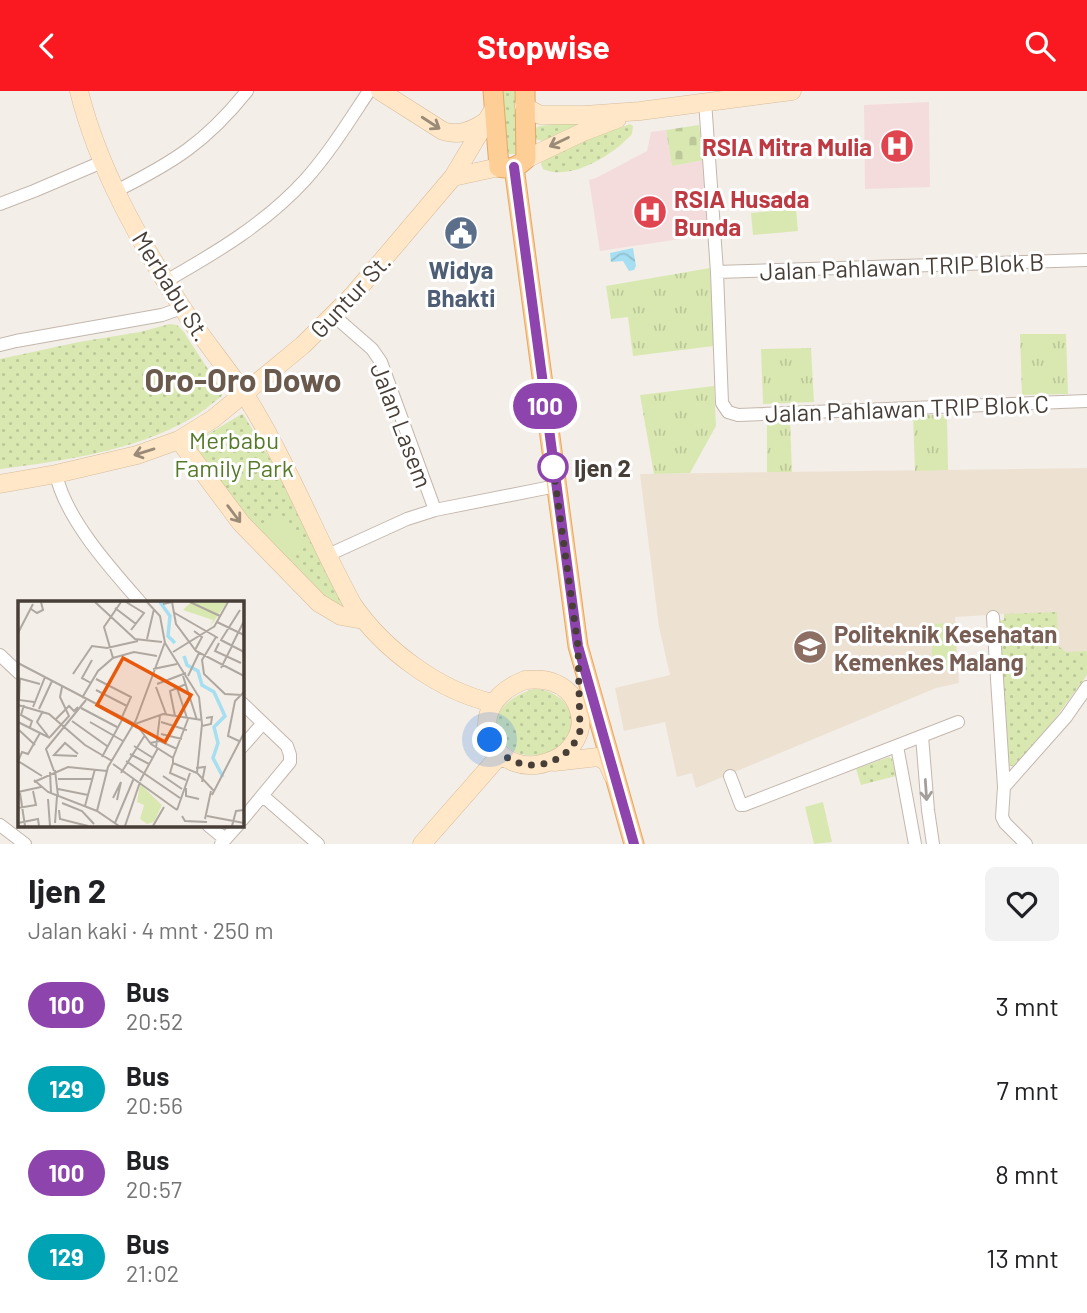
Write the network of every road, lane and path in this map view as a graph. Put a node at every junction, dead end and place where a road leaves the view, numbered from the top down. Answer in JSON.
{"nodes":[{"id":1,"x":79,"y":91,"type":"edge"},
{"id":2,"x":247,"y":91,"type":"edge"},
{"id":3,"x":369,"y":91,"type":"edge"},
{"id":4,"x":380,"y":91,"type":"edge"},
{"id":5,"x":792,"y":91,"type":"edge"},
{"id":6,"x":679,"y":98,"type":"edge"},
{"id":7,"x":525,"y":99,"type":"edge"},
{"id":8,"x":705,"y":101,"type":"junction"},
{"id":9,"x":490,"y":107,"type":"edge"},
{"id":10,"x":640,"y":111,"type":"junction"},
{"id":11,"x":102,"y":162,"type":"junction"},
{"id":12,"x":513,"y":164,"type":"junction"},
{"id":13,"x":453,"y":177,"type":"junction"},
{"id":14,"x":116,"y":191,"type":"junction"},
{"id":15,"x":0,"y":204,"type":"edge"},
{"id":16,"x":1087,"y":260,"type":"edge"},
{"id":17,"x":717,"y":272,"type":"junction"},
{"id":18,"x":166,"y":281,"type":"junction"},
{"id":19,"x":182,"y":308,"type":"junction"},
{"id":20,"x":333,"y":315,"type":"junction"},
{"id":21,"x":0,"y":345,"type":"edge"},
{"id":22,"x":244,"y":394,"type":"junction"},
{"id":23,"x":1087,"y":401,"type":"edge"},
{"id":24,"x":179,"y":440,"type":"junction"},
{"id":25,"x":56,"y":474,"type":"junction"},
{"id":26,"x":0,"y":484,"type":"edge"},
{"id":27,"x":556,"y":486,"type":"junction"},
{"id":28,"x":435,"y":510,"type":"junction"},
{"id":29,"x":328,"y":555,"type":"junction"},
{"id":30,"x":139,"y":601,"type":"edge"},
{"id":31,"x":993,"y":617,"type":"dead end"},
{"id":32,"x":363,"y":620,"type":"junction"},
{"id":33,"x":578,"y":646,"type":"junction"},
{"id":34,"x":0,"y":655,"type":"edge"},
{"id":35,"x":18,"y":672,"type":"edge"},
{"id":36,"x":1087,"y":687,"type":"edge"},
{"id":37,"x":493,"y":703,"type":"junction"},
{"id":38,"x":243,"y":704,"type":"edge"},
{"id":39,"x":580,"y":711,"type":"junction"},
{"id":40,"x":958,"y":722,"type":"dead end"},
{"id":41,"x":263,"y":723,"type":"junction"},
{"id":42,"x":922,"y":736,"type":"junction"},
{"id":43,"x":243,"y":746,"type":"edge"},
{"id":44,"x":897,"y":746,"type":"junction"},
{"id":45,"x":607,"y":747,"type":"junction"},
{"id":46,"x":500,"y":754,"type":"junction"},
{"id":47,"x":545,"y":764,"type":"junction"},
{"id":48,"x":730,"y":776,"type":"dead end"},
{"id":49,"x":1004,"y":787,"type":"junction"},
{"id":50,"x":618,"y":789,"type":"junction"},
{"id":51,"x":263,"y":796,"type":"junction"},
{"id":52,"x":243,"y":819,"type":"edge"},
{"id":53,"x":0,"y":825,"type":"edge"},
{"id":54,"x":210,"y":827,"type":"edge"},
{"id":55,"x":236,"y":827,"type":"edge"},
{"id":56,"x":223,"y":841,"type":"edge"},
{"id":57,"x":25,"y":844,"type":"edge"},
{"id":58,"x":318,"y":844,"type":"edge"},
{"id":59,"x":422,"y":844,"type":"edge"},
{"id":60,"x":634,"y":844,"type":"edge"},
{"id":61,"x":915,"y":844,"type":"edge"},
{"id":62,"x":933,"y":844,"type":"edge"},
{"id":63,"x":1026,"y":844,"type":"edge"}],
"edges":[{"from":1,"to":11,"type":"main road","name":"Merbabu St."},
{"from":2,"to":14,"type":"street"},
{"from":3,"to":18,"type":"street"},
{"from":4,"to":9,"type":"main road","one_way":true},
{"from":5,"to":8,"type":"main road"},
{"from":6,"to":8,"type":"main road"},
{"from":6,"to":10,"type":"main road"},
{"from":7,"to":10,"type":"main road"},
{"from":7,"to":12,"type":"main road"},
{"from":8,"to":17,"type":"street"},
{"from":9,"to":12,"type":"main road"},
{"from":9,"to":13,"type":"main road","name":"Guntur St."},
{"from":10,"to":12,"type":"main road","one_way":true},
{"from":11,"to":14,"type":"main road","name":"Merbabu St."},
{"from":11,"to":15,"type":"street"},
{"from":12,"to":13,"type":"main road"},
{"from":12,"to":27,"type":"main road"},
{"from":13,"to":20,"type":"main road","name":"Guntur St."},
{"from":14,"to":18,"type":"main road","name":"Merbabu St."},
{"from":16,"to":17,"type":"street","name":"Jalan Pahlawan TRIP Blok B"},
{"from":17,"to":23,"type":"street","name":"Jalan Pahlawan TRIP Blok C"},
{"from":18,"to":19,"type":"main road","name":"Merbabu St."},
{"from":19,"to":21,"type":"street"},
{"from":19,"to":22,"type":"main road","name":"Merbabu St."},
{"from":20,"to":22,"type":"main road","name":"Guntur St."},
{"from":20,"to":28,"type":"street","name":"Jalan Lasem"},
{"from":22,"to":24,"type":"main road","name":"Guntur St."},
{"from":22,"to":29,"type":"main road","name":"Merbabu St."},
{"from":24,"to":25,"type":"main road","name":"Guntur St.","one_way":true},
{"from":24,"to":32,"type":"main road","name":"Merbabu St.","one_way":true},
{"from":25,"to":26,"type":"main road","name":"Guntur St."},
{"from":25,"to":30,"type":"street"},
{"from":27,"to":28,"type":"street"},
{"from":27,"to":33,"type":"main road"},
{"from":28,"to":29,"type":"street"},
{"from":29,"to":32,"type":"main road","name":"Merbabu St."},
{"from":31,"to":49,"type":"street"},
{"from":32,"to":37,"type":"main road","name":"Merbabu St."},
{"from":33,"to":39,"type":"main road"},
{"from":33,"to":45,"type":"main road"},
{"from":34,"to":35,"type":"street"},
{"from":36,"to":49,"type":"street"},
{"from":37,"to":39,"type":"main road"},
{"from":37,"to":46,"type":"main road"},
{"from":38,"to":41,"type":"street"},
{"from":39,"to":45,"type":"main road"},
{"from":39,"to":47,"type":"main road"},
{"from":40,"to":42,"type":"street"},
{"from":41,"to":43,"type":"street"},
{"from":41,"to":51,"type":"street"},
{"from":42,"to":44,"type":"street"},
{"from":42,"to":62,"type":"street","one_way":true},
{"from":44,"to":48,"type":"street"},
{"from":44,"to":61,"type":"street"},
{"from":45,"to":50,"type":"main road"},
{"from":46,"to":47,"type":"main road"},
{"from":46,"to":59,"type":"main road"},
{"from":47,"to":50,"type":"main road"},
{"from":49,"to":63,"type":"street"},
{"from":50,"to":60,"type":"main road"},
{"from":51,"to":52,"type":"street"},
{"from":51,"to":58,"type":"street"},
{"from":53,"to":57,"type":"street"},
{"from":54,"to":56,"type":"street"},
{"from":55,"to":56,"type":"street"}]}
